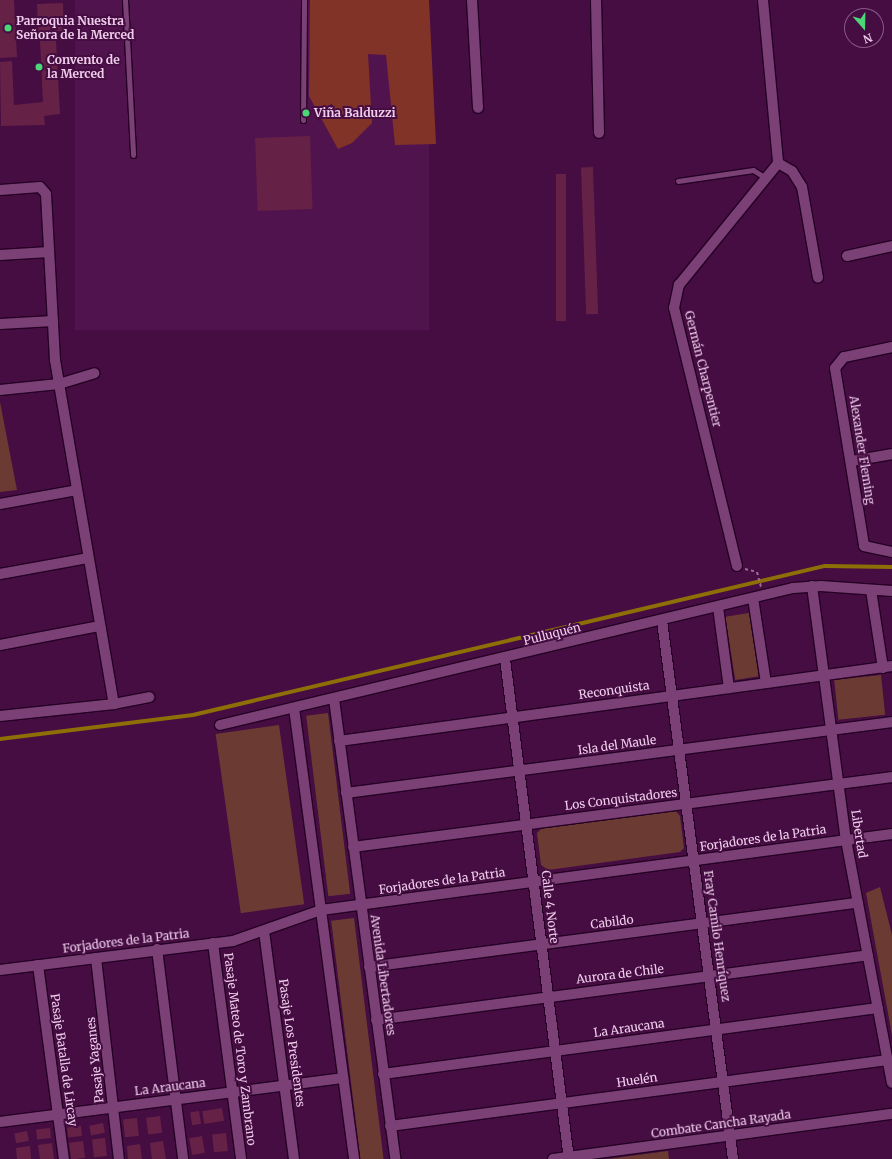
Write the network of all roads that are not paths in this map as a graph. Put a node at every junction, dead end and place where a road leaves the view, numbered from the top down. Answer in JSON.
{"nodes":[{"id":1,"x":125,"y":0,"type":"edge"},
{"id":2,"x":304,"y":0,"type":"edge"},
{"id":3,"x":472,"y":0,"type":"edge"},
{"id":4,"x":596,"y":0,"type":"edge"},
{"id":5,"x":763,"y":0,"type":"edge"},
{"id":6,"x":478,"y":108,"type":"dead end"},
{"id":7,"x":303,"y":120,"type":"dead end"},
{"id":8,"x":599,"y":133,"type":"dead end"},
{"id":9,"x":133,"y":155,"type":"dead end"},
{"id":10,"x":778,"y":163,"type":"junction"},
{"id":11,"x":766,"y":178,"type":"junction"},
{"id":12,"x":678,"y":181,"type":"dead end"},
{"id":13,"x":0,"y":190,"type":"edge"},
{"id":14,"x":892,"y":246,"type":"edge"},
{"id":15,"x":49,"y":252,"type":"junction"},
{"id":16,"x":0,"y":255,"type":"edge"},
{"id":17,"x":847,"y":256,"type":"dead end"},
{"id":18,"x":818,"y":278,"type":"dead end"},
{"id":19,"x":53,"y":321,"type":"junction"},
{"id":20,"x":0,"y":324,"type":"edge"},
{"id":21,"x":892,"y":347,"type":"edge"},
{"id":22,"x":94,"y":374,"type":"dead end"},
{"id":23,"x":59,"y":384,"type":"junction"},
{"id":24,"x":0,"y":390,"type":"edge"},
{"id":25,"x":892,"y":454,"type":"edge"},
{"id":26,"x":852,"y":461,"type":"junction"},
{"id":27,"x":77,"y":490,"type":"junction"},
{"id":28,"x":0,"y":504,"type":"edge"},
{"id":29,"x":892,"y":552,"type":"edge"},
{"id":30,"x":88,"y":558,"type":"junction"},
{"id":31,"x":737,"y":566,"type":"dead end"},
{"id":32,"x":0,"y":574,"type":"edge"},
{"id":33,"x":812,"y":586,"type":"junction"},
{"id":34,"x":871,"y":590,"type":"junction"},
{"id":35,"x":892,"y":591,"type":"edge"},
{"id":36,"x":753,"y":598,"type":"junction"},
{"id":37,"x":718,"y":607,"type":"junction"},
{"id":38,"x":662,"y":621,"type":"junction"},
{"id":39,"x":100,"y":626,"type":"junction"},
{"id":40,"x":0,"y":645,"type":"edge"},
{"id":41,"x":505,"y":659,"type":"junction"},
{"id":42,"x":887,"y":667,"type":"edge"},
{"id":43,"x":824,"y":675,"type":"junction"},
{"id":44,"x":766,"y":683,"type":"junction"},
{"id":45,"x":729,"y":688,"type":"junction"},
{"id":46,"x":672,"y":696,"type":"junction"},
{"id":47,"x":149,"y":697,"type":"dead end"},
{"id":48,"x":334,"y":699,"type":"junction"},
{"id":49,"x":114,"y":704,"type":"junction"},
{"id":50,"x":294,"y":708,"type":"junction"},
{"id":51,"x":0,"y":716,"type":"edge"},
{"id":52,"x":512,"y":718,"type":"junction"},
{"id":53,"x":892,"y":722,"type":"edge"},
{"id":54,"x":220,"y":725,"type":"dead end"},
{"id":55,"x":831,"y":730,"type":"junction"},
{"id":56,"x":339,"y":741,"type":"junction"},
{"id":57,"x":679,"y":750,"type":"junction"},
{"id":58,"x":519,"y":771,"type":"junction"},
{"id":59,"x":892,"y":777,"type":"edge"},
{"id":60,"x":838,"y":784,"type":"junction"},
{"id":61,"x":346,"y":793,"type":"junction"},
{"id":62,"x":686,"y":804,"type":"junction"},
{"id":63,"x":526,"y":825,"type":"junction"},
{"id":64,"x":892,"y":834,"type":"edge"},
{"id":65,"x":846,"y":840,"type":"junction"},
{"id":66,"x":353,"y":847,"type":"junction"},
{"id":67,"x":693,"y":860,"type":"junction"},
{"id":68,"x":533,"y":882,"type":"junction"},
{"id":69,"x":858,"y":903,"type":"junction"},
{"id":70,"x":361,"y":905,"type":"junction"},
{"id":71,"x":321,"y":910,"type":"junction"},
{"id":72,"x":702,"y":924,"type":"junction"},
{"id":73,"x":264,"y":931,"type":"junction"},
{"id":74,"x":213,"y":943,"type":"junction"},
{"id":75,"x":541,"y":944,"type":"junction"},
{"id":76,"x":157,"y":950,"type":"junction"},
{"id":77,"x":868,"y":955,"type":"junction"},
{"id":78,"x":96,"y":958,"type":"junction"},
{"id":79,"x":38,"y":965,"type":"junction"},
{"id":80,"x":369,"y":967,"type":"junction"},
{"id":81,"x":0,"y":970,"type":"edge"},
{"id":82,"x":709,"y":976,"type":"junction"},
{"id":83,"x":548,"y":997,"type":"junction"},
{"id":84,"x":878,"y":1008,"type":"junction"},
{"id":85,"x":376,"y":1020,"type":"junction"},
{"id":86,"x":716,"y":1029,"type":"junction"},
{"id":87,"x":555,"y":1051,"type":"junction"},
{"id":88,"x":888,"y":1060,"type":"junction"},
{"id":89,"x":383,"y":1074,"type":"junction"},
{"id":90,"x":343,"y":1078,"type":"junction"},
{"id":91,"x":723,"y":1082,"type":"junction"},
{"id":92,"x":892,"y":1083,"type":"edge"},
{"id":93,"x":284,"y":1086,"type":"junction"},
{"id":94,"x":232,"y":1092,"type":"junction"},
{"id":95,"x":176,"y":1100,"type":"junction"},
{"id":96,"x":562,"y":1103,"type":"junction"},
{"id":97,"x":114,"y":1108,"type":"junction"},
{"id":98,"x":892,"y":1114,"type":"edge"},
{"id":99,"x":58,"y":1115,"type":"junction"},
{"id":100,"x":0,"y":1122,"type":"edge"},
{"id":101,"x":390,"y":1126,"type":"junction"},
{"id":102,"x":730,"y":1136,"type":"junction"},
{"id":103,"x":569,"y":1158,"type":"edge"},
{"id":104,"x":64,"y":1159,"type":"edge"},
{"id":105,"x":119,"y":1159,"type":"edge"},
{"id":106,"x":183,"y":1159,"type":"edge"},
{"id":107,"x":241,"y":1159,"type":"edge"},
{"id":108,"x":294,"y":1159,"type":"edge"},
{"id":109,"x":354,"y":1159,"type":"edge"},
{"id":110,"x":395,"y":1159,"type":"edge"},
{"id":111,"x":553,"y":1159,"type":"edge"},
{"id":112,"x":733,"y":1159,"type":"edge"}],
"edges":[{"from":1,"to":9,"type":"lane"},
{"from":2,"to":7,"type":"lane"},
{"from":3,"to":6,"type":"street"},
{"from":4,"to":8,"type":"street"},
{"from":5,"to":10,"type":"street"},
{"from":10,"to":11,"type":"street","name":"Germán Charpentier"},
{"from":10,"to":18,"type":"street"},
{"from":11,"to":12,"type":"lane"},
{"from":11,"to":31,"type":"street","name":"Germán Charpentier"},
{"from":13,"to":15,"type":"street"},
{"from":14,"to":17,"type":"street"},
{"from":15,"to":16,"type":"street"},
{"from":15,"to":19,"type":"street"},
{"from":19,"to":20,"type":"street"},
{"from":19,"to":23,"type":"street"},
{"from":21,"to":26,"type":"street","name":"Alexander Fleming"},
{"from":22,"to":23,"type":"street"},
{"from":23,"to":24,"type":"street"},
{"from":23,"to":27,"type":"street"},
{"from":25,"to":26,"type":"street"},
{"from":26,"to":29,"type":"street","name":"Alexander Fleming"},
{"from":27,"to":28,"type":"street"},
{"from":27,"to":30,"type":"street"},
{"from":30,"to":32,"type":"street"},
{"from":30,"to":39,"type":"street"},
{"from":33,"to":34,"type":"street","name":"Pulluquén"},
{"from":33,"to":36,"type":"street","name":"Pulluquén"},
{"from":33,"to":43,"type":"street","name":"Libertad"},
{"from":34,"to":35,"type":"street","name":"Pulluquén"},
{"from":34,"to":42,"type":"street"},
{"from":36,"to":37,"type":"street","name":"Pulluquén"},
{"from":36,"to":44,"type":"street"},
{"from":37,"to":38,"type":"street","name":"Pulluquén"},
{"from":37,"to":45,"type":"street"},
{"from":38,"to":41,"type":"street","name":"Pulluquén"},
{"from":38,"to":46,"type":"street","name":"Fray Camilo Henríquez"},
{"from":39,"to":40,"type":"street"},
{"from":39,"to":49,"type":"street"},
{"from":41,"to":48,"type":"street","name":"Pulluquén"},
{"from":41,"to":52,"type":"street","name":"Calle 4 Norte"},
{"from":42,"to":43,"type":"street","name":"Reconquista"},
{"from":43,"to":44,"type":"street","name":"Reconquista"},
{"from":43,"to":55,"type":"street","name":"Libertad"},
{"from":44,"to":45,"type":"street","name":"Reconquista"},
{"from":45,"to":46,"type":"street","name":"Reconquista"},
{"from":46,"to":52,"type":"street","name":"Reconquista"},
{"from":46,"to":57,"type":"street","name":"Fray Camilo Henríquez"},
{"from":47,"to":49,"type":"street"},
{"from":48,"to":50,"type":"street","name":"Pulluquén"},
{"from":48,"to":56,"type":"street","name":"Avenida Libertadores"},
{"from":49,"to":51,"type":"street"},
{"from":50,"to":54,"type":"street","name":"Pulluquén"},
{"from":50,"to":71,"type":"street"},
{"from":52,"to":56,"type":"street","name":"Reconquista"},
{"from":52,"to":58,"type":"street","name":"Calle 4 Norte"},
{"from":53,"to":55,"type":"street","name":"Isla del Maule"},
{"from":55,"to":57,"type":"street","name":"Isla del Maule"},
{"from":55,"to":60,"type":"street","name":"Libertad"},
{"from":56,"to":61,"type":"street","name":"Avenida Libertadores"},
{"from":57,"to":58,"type":"street","name":"Isla del Maule"},
{"from":57,"to":62,"type":"street","name":"Fray Camilo Henríquez"},
{"from":58,"to":61,"type":"street","name":"Isla del Maule"},
{"from":58,"to":63,"type":"street","name":"Calle 4 Norte"},
{"from":59,"to":60,"type":"street","name":"Los Conquistadores"},
{"from":60,"to":62,"type":"street","name":"Los Conquistadores"},
{"from":60,"to":65,"type":"street","name":"Libertad"},
{"from":61,"to":66,"type":"street","name":"Avenida Libertadores"},
{"from":62,"to":63,"type":"street","name":"Los Conquistadores"},
{"from":62,"to":67,"type":"street","name":"Fray Camilo Henríquez"},
{"from":63,"to":66,"type":"street","name":"Los Conquistadores"},
{"from":63,"to":68,"type":"street","name":"Calle 4 Norte"},
{"from":64,"to":65,"type":"street","name":"Forjadores de la Patria"},
{"from":65,"to":67,"type":"street","name":"Forjadores de la Patria"},
{"from":65,"to":69,"type":"street","name":"Libertad"},
{"from":66,"to":70,"type":"street","name":"Avenida Libertadores"},
{"from":67,"to":68,"type":"street","name":"Forjadores de la Patria"},
{"from":67,"to":72,"type":"street","name":"Fray Camilo Henríquez"},
{"from":68,"to":70,"type":"street","name":"Forjadores de la Patria"},
{"from":68,"to":75,"type":"street","name":"Calle 4 Norte"},
{"from":69,"to":72,"type":"street","name":"Cabildo"},
{"from":69,"to":77,"type":"street","name":"Libertad"},
{"from":70,"to":71,"type":"street","name":"Forjadores de la Patria"},
{"from":70,"to":80,"type":"street","name":"Avenida Libertadores"},
{"from":71,"to":73,"type":"street","name":"Forjadores de la Patria"},
{"from":71,"to":90,"type":"street"},
{"from":72,"to":75,"type":"street","name":"Cabildo"},
{"from":72,"to":82,"type":"street","name":"Fray Camilo Henríquez"},
{"from":73,"to":74,"type":"street","name":"Forjadores de la Patria"},
{"from":73,"to":93,"type":"street","name":"Pasaje Los Presidentes"},
{"from":74,"to":76,"type":"street","name":"Forjadores de la Patria"},
{"from":74,"to":94,"type":"street","name":"Pasaje Mateo de Toro y Zambrano"},
{"from":75,"to":80,"type":"street","name":"Cabildo"},
{"from":75,"to":83,"type":"street","name":"Calle 4 Norte"},
{"from":76,"to":78,"type":"street","name":"Forjadores de la Patria"},
{"from":76,"to":95,"type":"street"},
{"from":77,"to":82,"type":"street","name":"Aurora de Chile"},
{"from":77,"to":84,"type":"street","name":"Libertad"},
{"from":78,"to":79,"type":"street","name":"Forjadores de la Patria"},
{"from":78,"to":97,"type":"street","name":"Pasaje Yaganes"},
{"from":79,"to":81,"type":"street","name":"Forjadores de la Patria"},
{"from":79,"to":99,"type":"street","name":"Pasaje Batalla de Lircay"},
{"from":80,"to":85,"type":"street","name":"Avenida Libertadores"},
{"from":82,"to":83,"type":"street","name":"Aurora de Chile"},
{"from":82,"to":86,"type":"street","name":"Fray Camilo Henríquez"},
{"from":83,"to":85,"type":"street","name":"Aurora de Chile"},
{"from":83,"to":87,"type":"street","name":"Calle 4 Norte"},
{"from":84,"to":86,"type":"street","name":"La Araucana"},
{"from":84,"to":88,"type":"street","name":"Libertad"},
{"from":85,"to":89,"type":"street","name":"Avenida Libertadores"},
{"from":86,"to":87,"type":"street","name":"La Araucana"},
{"from":86,"to":91,"type":"street","name":"Fray Camilo Henríquez"},
{"from":87,"to":89,"type":"street","name":"La Araucana"},
{"from":87,"to":96,"type":"street","name":"Calle 4 Norte"},
{"from":88,"to":91,"type":"street","name":"Huelén"},
{"from":88,"to":92,"type":"street","name":"Libertad"},
{"from":89,"to":101,"type":"street","name":"Avenida Libertadores"},
{"from":90,"to":93,"type":"street","name":"La Araucana"},
{"from":90,"to":109,"type":"street"},
{"from":91,"to":96,"type":"street","name":"Huelén"},
{"from":91,"to":102,"type":"street","name":"Fray Camilo Henríquez"},
{"from":93,"to":94,"type":"street","name":"La Araucana"},
{"from":93,"to":108,"type":"street","name":"Pasaje Los Presidentes"},
{"from":94,"to":95,"type":"street","name":"La Araucana"},
{"from":94,"to":107,"type":"street","name":"Pasaje Mateo de Toro y Zambrano"},
{"from":95,"to":97,"type":"street","name":"La Araucana"},
{"from":95,"to":106,"type":"street"},
{"from":96,"to":101,"type":"street","name":"Huelén"},
{"from":96,"to":103,"type":"street","name":"Calle 4 Norte"},
{"from":97,"to":99,"type":"street","name":"La Araucana"},
{"from":97,"to":105,"type":"street","name":"Pasaje Yaganes"},
{"from":98,"to":102,"type":"street","name":"Combate Cancha Rayada"},
{"from":99,"to":100,"type":"street","name":"La Araucana"},
{"from":99,"to":104,"type":"street","name":"Pasaje Batalla de Lircay"},
{"from":101,"to":110,"type":"street","name":"Avenida Libertadores"},
{"from":102,"to":103,"type":"street","name":"Combate Cancha Rayada"},
{"from":102,"to":112,"type":"street","name":"Fray Camilo Henríquez"},
{"from":103,"to":111,"type":"street","name":"Combate Cancha Rayada"}]}
